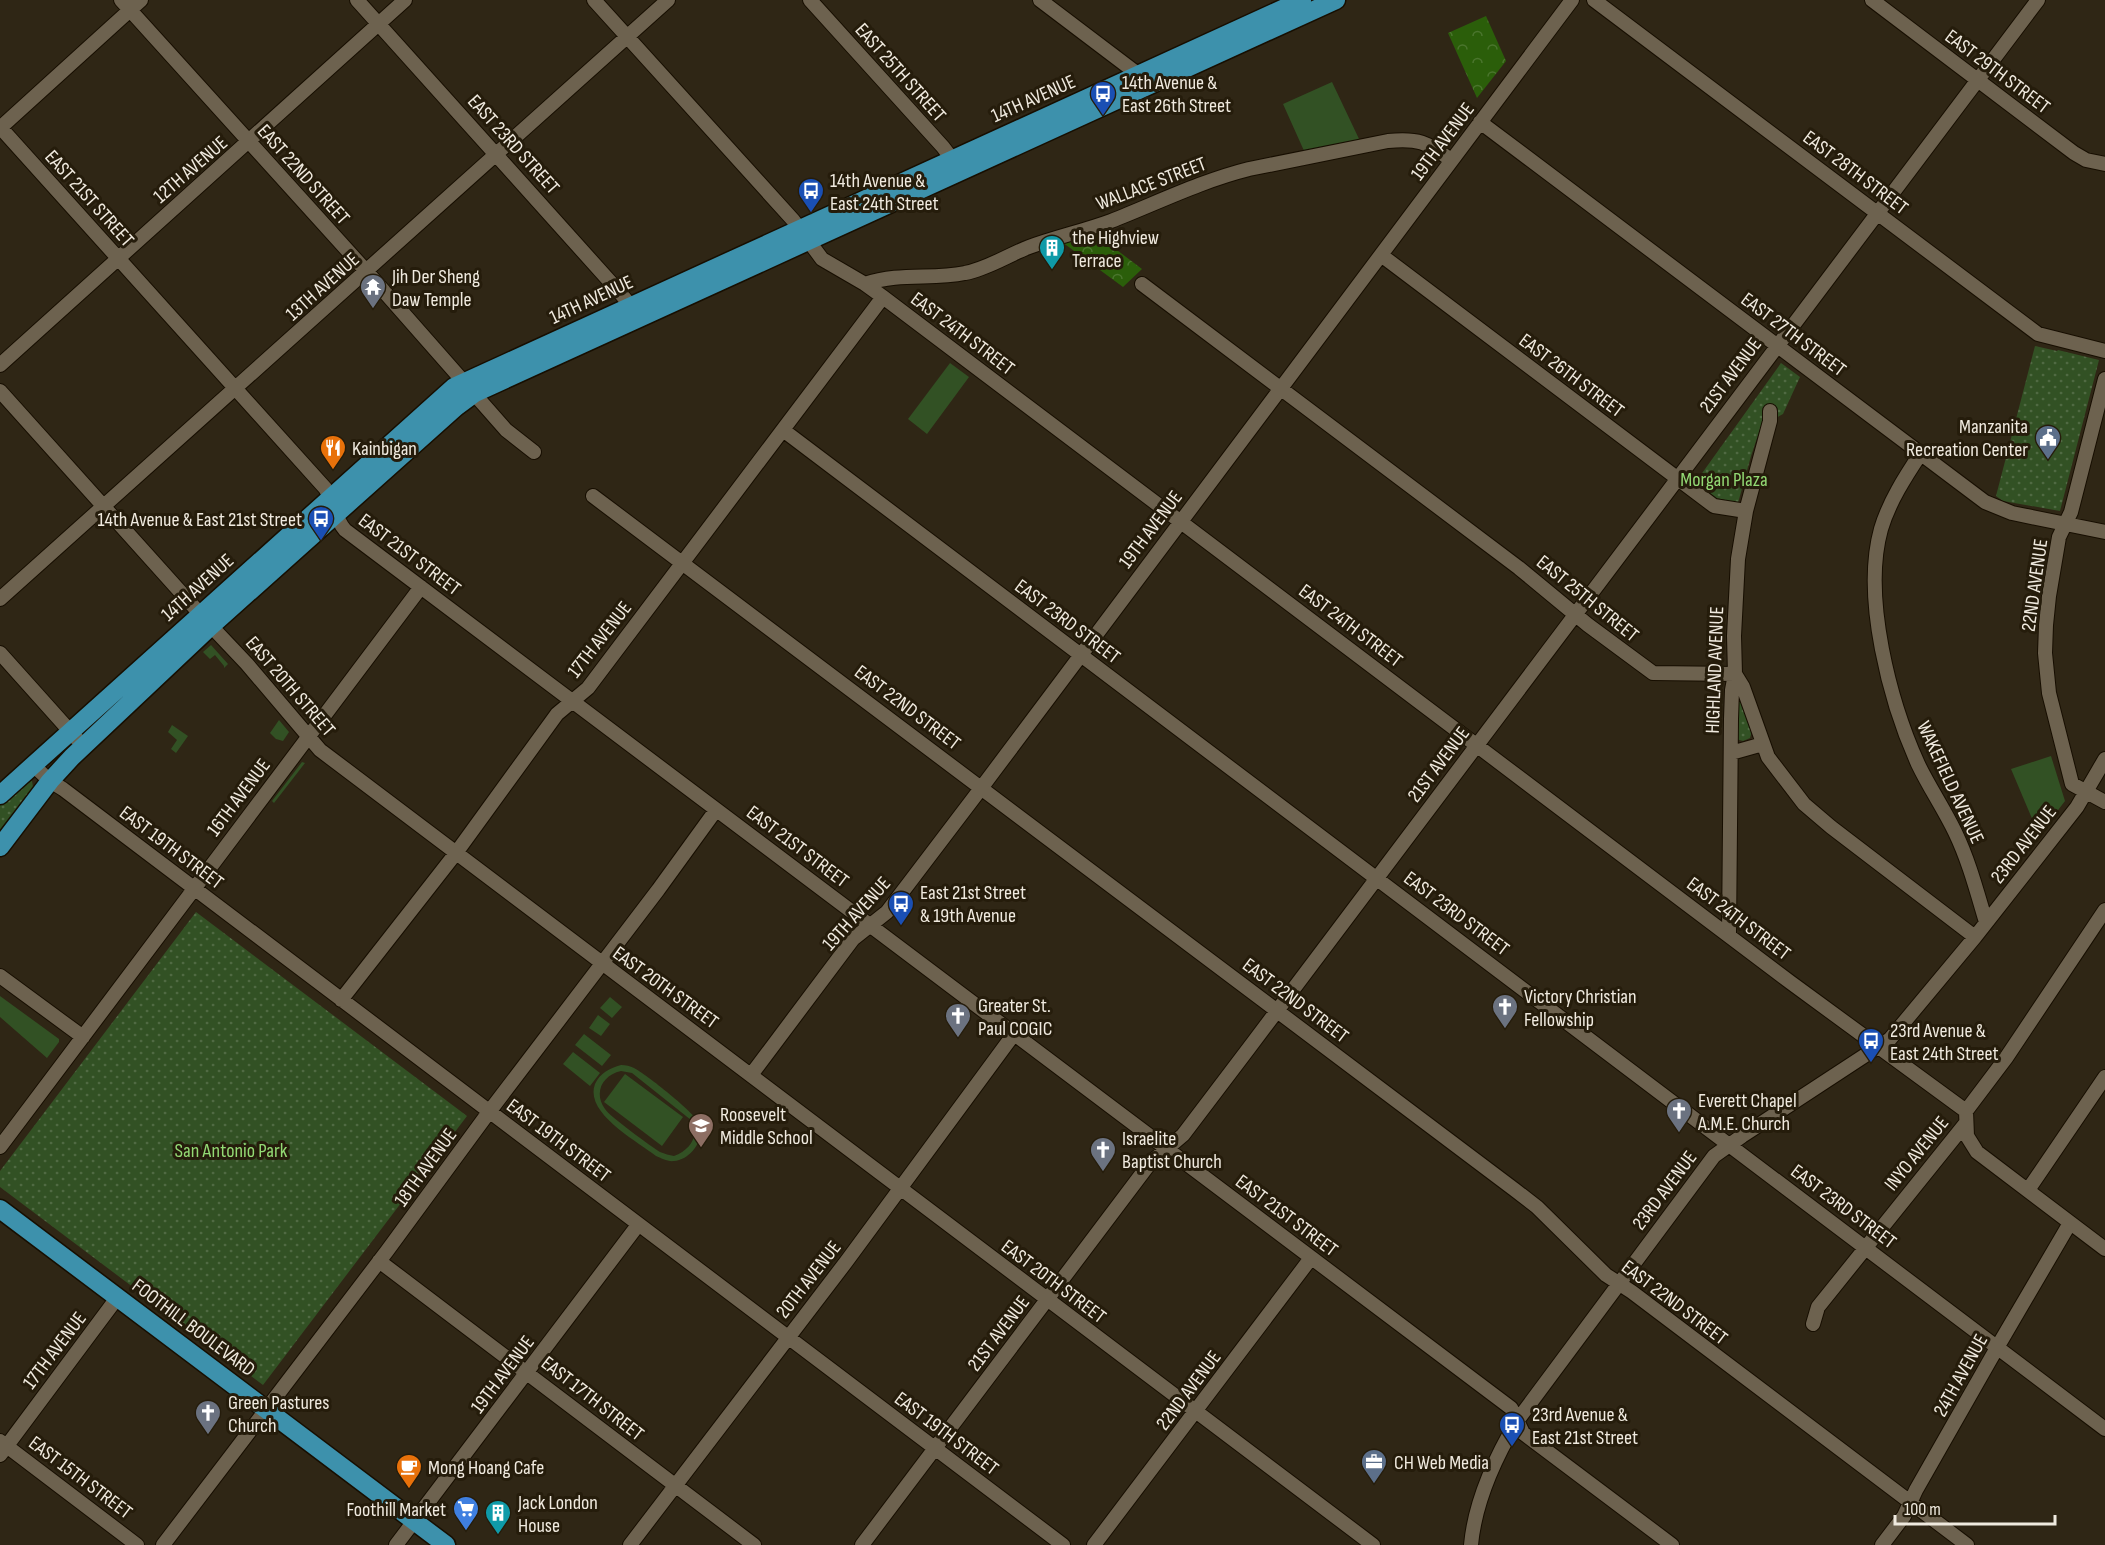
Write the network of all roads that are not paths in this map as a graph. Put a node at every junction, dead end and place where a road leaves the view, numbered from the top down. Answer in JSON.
{"nodes":[{"id":1,"x":141,"y":0,"type":"edge"},
{"id":2,"x":357,"y":0,"type":"edge"},
{"id":3,"x":405,"y":0,"type":"edge"},
{"id":4,"x":594,"y":0,"type":"edge"},
{"id":5,"x":668,"y":0,"type":"edge"},
{"id":6,"x":810,"y":0,"type":"edge"},
{"id":7,"x":1040,"y":0,"type":"edge"},
{"id":8,"x":1336,"y":0,"type":"edge"},
{"id":9,"x":1572,"y":0,"type":"edge"},
{"id":10,"x":1594,"y":0,"type":"edge"},
{"id":11,"x":1872,"y":0,"type":"edge"},
{"id":12,"x":2038,"y":0,"type":"edge"},
{"id":13,"x":1306,"y":4,"type":"edge"},
{"id":14,"x":126,"y":5,"type":"edge"},
{"id":15,"x":379,"y":23,"type":"junction"},
{"id":16,"x":627,"y":36,"type":"junction"},
{"id":17,"x":1978,"y":80,"type":"junction"},
{"id":18,"x":1143,"y":81,"type":"junction"},
{"id":19,"x":1480,"y":122,"type":"junction"},
{"id":20,"x":0,"y":128,"type":"edge"},
{"id":21,"x":249,"y":142,"type":"junction"},
{"id":22,"x":496,"y":153,"type":"junction"},
{"id":23,"x":1451,"y":160,"type":"junction"},
{"id":24,"x":2105,"y":164,"type":"edge"},
{"id":25,"x":957,"y":165,"type":"junction"},
{"id":26,"x":1876,"y":212,"type":"junction"},
{"id":27,"x":803,"y":235,"type":"junction"},
{"id":28,"x":1381,"y":255,"type":"junction"},
{"id":29,"x":118,"y":258,"type":"junction"},
{"id":30,"x":367,"y":272,"type":"junction"},
{"id":31,"x":865,"y":284,"type":"junction"},
{"id":32,"x":1142,"y":284,"type":"dead end"},
{"id":33,"x":883,"y":297,"type":"junction"},
{"id":34,"x":634,"y":312,"type":"junction"},
{"id":35,"x":1777,"y":346,"type":"junction"},
{"id":36,"x":2105,"y":351,"type":"edge"},
{"id":37,"x":0,"y":366,"type":"edge"},
{"id":38,"x":2105,"y":380,"type":"edge"},
{"id":39,"x":470,"y":387,"type":"junction"},
{"id":40,"x":1282,"y":388,"type":"junction"},
{"id":41,"x":235,"y":390,"type":"junction"},
{"id":42,"x":0,"y":391,"type":"edge"},
{"id":43,"x":1770,"y":411,"type":"dead end"},
{"id":44,"x":783,"y":430,"type":"junction"},
{"id":45,"x":534,"y":452,"type":"dead end"},
{"id":46,"x":1921,"y":453,"type":"junction"},
{"id":47,"x":1676,"y":479,"type":"junction"},
{"id":48,"x":593,"y":496,"type":"dead end"},
{"id":49,"x":105,"y":506,"type":"junction"},
{"id":50,"x":334,"y":506,"type":"junction"},
{"id":51,"x":1746,"y":511,"type":"junction"},
{"id":52,"x":1180,"y":521,"type":"junction"},
{"id":53,"x":2066,"y":524,"type":"junction"},
{"id":54,"x":2105,"y":532,"type":"edge"},
{"id":55,"x":682,"y":563,"type":"junction"},
{"id":56,"x":421,"y":587,"type":"junction"},
{"id":57,"x":0,"y":599,"type":"edge"},
{"id":58,"x":1575,"y":614,"type":"junction"},
{"id":59,"x":206,"y":620,"type":"junction"},
{"id":60,"x":0,"y":653,"type":"edge"},
{"id":61,"x":1080,"y":654,"type":"junction"},
{"id":62,"x":1735,"y":674,"type":"junction"},
{"id":63,"x":573,"y":701,"type":"junction"},
{"id":64,"x":309,"y":736,"type":"junction"},
{"id":65,"x":77,"y":739,"type":"junction"},
{"id":66,"x":1763,"y":744,"type":"junction"},
{"id":67,"x":1477,"y":745,"type":"junction"},
{"id":68,"x":1731,"y":753,"type":"junction"},
{"id":69,"x":2105,"y":759,"type":"edge"},
{"id":70,"x":33,"y":765,"type":"junction"},
{"id":71,"x":50,"y":781,"type":"junction"},
{"id":72,"x":982,"y":787,"type":"junction"},
{"id":73,"x":2086,"y":792,"type":"junction"},
{"id":74,"x":0,"y":795,"type":"edge"},
{"id":75,"x":2105,"y":802,"type":"edge"},
{"id":76,"x":716,"y":810,"type":"junction"},
{"id":77,"x":0,"y":847,"type":"edge"},
{"id":78,"x":456,"y":853,"type":"junction"},
{"id":79,"x":1377,"y":877,"type":"junction"},
{"id":80,"x":193,"y":888,"type":"junction"},
{"id":81,"x":2105,"y":910,"type":"edge"},
{"id":82,"x":1986,"y":922,"type":"junction"},
{"id":83,"x":871,"y":925,"type":"junction"},
{"id":84,"x":1729,"y":934,"type":"junction"},
{"id":85,"x":1975,"y":937,"type":"junction"},
{"id":86,"x":602,"y":964,"type":"junction"},
{"id":87,"x":0,"y":976,"type":"edge"},
{"id":88,"x":341,"y":1000,"type":"junction"},
{"id":89,"x":1277,"y":1010,"type":"junction"},
{"id":90,"x":1014,"y":1034,"type":"junction"},
{"id":91,"x":83,"y":1037,"type":"junction"},
{"id":92,"x":1879,"y":1047,"type":"junction"},
{"id":93,"x":751,"y":1075,"type":"junction"},
{"id":94,"x":2105,"y":1077,"type":"edge"},
{"id":95,"x":489,"y":1112,"type":"junction"},
{"id":96,"x":1966,"y":1117,"type":"junction"},
{"id":97,"x":1730,"y":1143,"type":"junction"},
{"id":98,"x":0,"y":1147,"type":"edge"},
{"id":99,"x":1167,"y":1149,"type":"junction"},
{"id":100,"x":900,"y":1189,"type":"junction"},
{"id":101,"x":2028,"y":1190,"type":"junction"},
{"id":102,"x":0,"y":1209,"type":"edge"},
{"id":103,"x":2070,"y":1223,"type":"junction"},
{"id":104,"x":638,"y":1225,"type":"junction"},
{"id":105,"x":1866,"y":1246,"type":"junction"},
{"id":106,"x":2105,"y":1249,"type":"edge"},
{"id":107,"x":1311,"y":1258,"type":"junction"},
{"id":108,"x":379,"y":1261,"type":"junction"},
{"id":109,"x":1618,"y":1284,"type":"junction"},
{"id":110,"x":117,"y":1298,"type":"junction"},
{"id":111,"x":1047,"y":1300,"type":"junction"},
{"id":112,"x":1813,"y":1324,"type":"dead end"},
{"id":113,"x":787,"y":1337,"type":"junction"},
{"id":114,"x":1998,"y":1346,"type":"junction"},
{"id":115,"x":527,"y":1372,"type":"junction"},
{"id":116,"x":266,"y":1409,"type":"junction"},
{"id":117,"x":1196,"y":1413,"type":"junction"},
{"id":118,"x":1517,"y":1420,"type":"junction"},
{"id":119,"x":2105,"y":1429,"type":"edge"},
{"id":120,"x":2,"y":1447,"type":"edge"},
{"id":121,"x":936,"y":1449,"type":"junction"},
{"id":122,"x":675,"y":1486,"type":"junction"},
{"id":123,"x":1911,"y":1503,"type":"junction"},
{"id":124,"x":414,"y":1521,"type":"junction"},
{"id":125,"x":138,"y":1545,"type":"edge"},
{"id":126,"x":163,"y":1545,"type":"edge"},
{"id":127,"x":396,"y":1545,"type":"edge"},
{"id":128,"x":446,"y":1545,"type":"edge"},
{"id":129,"x":630,"y":1545,"type":"edge"},
{"id":130,"x":754,"y":1545,"type":"edge"},
{"id":131,"x":862,"y":1545,"type":"edge"},
{"id":132,"x":1063,"y":1545,"type":"edge"},
{"id":133,"x":1094,"y":1545,"type":"edge"},
{"id":134,"x":1373,"y":1545,"type":"edge"},
{"id":135,"x":1471,"y":1545,"type":"edge"},
{"id":136,"x":1672,"y":1545,"type":"edge"},
{"id":137,"x":1882,"y":1545,"type":"edge"},
{"id":138,"x":1967,"y":1545,"type":"edge"}],
"edges":[{"from":1,"to":14,"type":"street"},
{"from":2,"to":15,"type":"street","name":"EAST 23RD STREET"},
{"from":3,"to":15,"type":"street","name":"12TH AVENUE"},
{"from":4,"to":16,"type":"street","name":"EAST 24TH STREET"},
{"from":5,"to":16,"type":"street","name":"13TH AVENUE"},
{"from":6,"to":25,"type":"street","name":"EAST 25TH STREET"},
{"from":7,"to":18,"type":"street"},
{"from":8,"to":13,"type":"main road","name":"14TH AVENUE"},
{"from":9,"to":19,"type":"street","name":"19TH AVENUE"},
{"from":10,"to":26,"type":"street","name":"EAST 28TH STREET"},
{"from":11,"to":17,"type":"street","name":"EAST 29TH STREET"},
{"from":12,"to":17,"type":"street","name":"21ST AVENUE"},
{"from":13,"to":18,"type":"main road","name":"14TH AVENUE"},
{"from":14,"to":20,"type":"street"},
{"from":14,"to":21,"type":"street","name":"EAST 22ND STREET"},
{"from":15,"to":21,"type":"street","name":"12TH AVENUE"},
{"from":15,"to":22,"type":"street","name":"EAST 23RD STREET"},
{"from":16,"to":22,"type":"street","name":"13TH AVENUE"},
{"from":16,"to":27,"type":"street","name":"EAST 24TH STREET"},
{"from":17,"to":24,"type":"street","name":"EAST 29TH STREET"},
{"from":17,"to":26,"type":"street","name":"21ST AVENUE"},
{"from":18,"to":25,"type":"main road","name":"14TH AVENUE"},
{"from":19,"to":23,"type":"street","name":"19TH AVENUE"},
{"from":19,"to":35,"type":"street","name":"EAST 27TH STREET"},
{"from":20,"to":29,"type":"street","name":"EAST 21ST STREET"},
{"from":21,"to":29,"type":"street","name":"12TH AVENUE"},
{"from":21,"to":30,"type":"street","name":"EAST 22ND STREET"},
{"from":22,"to":30,"type":"street","name":"13TH AVENUE"},
{"from":22,"to":34,"type":"street","name":"EAST 23RD STREET"},
{"from":23,"to":28,"type":"street","name":"19TH AVENUE"},
{"from":23,"to":31,"type":"street","name":"WALLACE STREET"},
{"from":25,"to":27,"type":"main road","name":"14TH AVENUE"},
{"from":26,"to":35,"type":"street","name":"21ST AVENUE"},
{"from":26,"to":36,"type":"street","name":"EAST 28TH STREET"},
{"from":27,"to":31,"type":"street","name":"EAST 24TH STREET"},
{"from":27,"to":34,"type":"main road","name":"14TH AVENUE"},
{"from":28,"to":40,"type":"street","name":"19TH AVENUE"},
{"from":28,"to":47,"type":"street","name":"EAST 26TH STREET"},
{"from":29,"to":37,"type":"street","name":"12TH AVENUE"},
{"from":29,"to":41,"type":"street","name":"EAST 21ST STREET"},
{"from":30,"to":39,"type":"street","name":"EAST 22ND STREET"},
{"from":30,"to":41,"type":"street","name":"13TH AVENUE"},
{"from":31,"to":33,"type":"street","name":"EAST 24TH STREET"},
{"from":32,"to":40,"type":"street","name":"EAST 25TH STREET"},
{"from":33,"to":44,"type":"street","name":"17TH AVENUE"},
{"from":33,"to":52,"type":"street","name":"EAST 24TH STREET"},
{"from":34,"to":39,"type":"main road","name":"14TH AVENUE"},
{"from":35,"to":46,"type":"street","name":"EAST 27TH STREET"},
{"from":35,"to":47,"type":"street","name":"21ST AVENUE"},
{"from":38,"to":53,"type":"street","name":"22ND AVENUE"},
{"from":39,"to":45,"type":"street","name":"EAST 22ND STREET"},
{"from":39,"to":50,"type":"main road","name":"14TH AVENUE"},
{"from":40,"to":52,"type":"street","name":"19TH AVENUE"},
{"from":40,"to":58,"type":"street","name":"EAST 25TH STREET"},
{"from":41,"to":49,"type":"street","name":"13TH AVENUE"},
{"from":41,"to":50,"type":"street","name":"EAST 21ST STREET"},
{"from":42,"to":49,"type":"street","name":"EAST 20TH STREET"},
{"from":43,"to":51,"type":"street","name":"HIGHLAND AVENUE"},
{"from":44,"to":55,"type":"street","name":"17TH AVENUE"},
{"from":44,"to":61,"type":"street","name":"EAST 23RD STREET"},
{"from":46,"to":53,"type":"street","name":"EAST 27TH STREET"},
{"from":46,"to":82,"type":"street","name":"WAKEFIELD AVENUE"},
{"from":47,"to":51,"type":"street","name":"EAST 26TH STREET"},
{"from":47,"to":58,"type":"street","name":"21ST AVENUE"},
{"from":48,"to":55,"type":"street","name":"EAST 22ND STREET"},
{"from":49,"to":57,"type":"street","name":"13TH AVENUE"},
{"from":49,"to":59,"type":"street","name":"EAST 20TH STREET"},
{"from":50,"to":56,"type":"street","name":"EAST 21ST STREET"},
{"from":50,"to":59,"type":"main road","name":"14TH AVENUE"},
{"from":51,"to":62,"type":"street","name":"HIGHLAND AVENUE"},
{"from":52,"to":61,"type":"street","name":"19TH AVENUE"},
{"from":52,"to":67,"type":"street","name":"EAST 24TH STREET"},
{"from":53,"to":54,"type":"street","name":"EAST 27TH STREET"},
{"from":53,"to":73,"type":"street","name":"22ND AVENUE"},
{"from":55,"to":63,"type":"street","name":"17TH AVENUE"},
{"from":55,"to":72,"type":"street","name":"EAST 22ND STREET"},
{"from":56,"to":63,"type":"street","name":"EAST 21ST STREET"},
{"from":56,"to":64,"type":"street","name":"16TH AVENUE"},
{"from":58,"to":62,"type":"street","name":"EAST 25TH STREET"},
{"from":58,"to":67,"type":"street","name":"21ST AVENUE"},
{"from":59,"to":64,"type":"street","name":"EAST 20TH STREET"},
{"from":59,"to":65,"type":"main road","name":"14TH AVENUE"},
{"from":60,"to":65,"type":"street"},
{"from":61,"to":72,"type":"street","name":"19TH AVENUE"},
{"from":61,"to":79,"type":"street","name":"EAST 23RD STREET"},
{"from":62,"to":66,"type":"street"},
{"from":62,"to":68,"type":"street","name":"HIGHLAND AVENUE"},
{"from":63,"to":76,"type":"street","name":"EAST 21ST STREET"},
{"from":63,"to":78,"type":"street","name":"17TH AVENUE"},
{"from":64,"to":78,"type":"street","name":"EAST 20TH STREET"},
{"from":64,"to":80,"type":"street","name":"16TH AVENUE"},
{"from":65,"to":70,"type":"main road","name":"14TH AVENUE"},
{"from":65,"to":71,"type":"main road","name":"14TH AVENUE"},
{"from":66,"to":68,"type":"street"},
{"from":66,"to":85,"type":"street"},
{"from":67,"to":79,"type":"street","name":"21ST AVENUE"},
{"from":67,"to":84,"type":"street","name":"EAST 24TH STREET"},
{"from":68,"to":84,"type":"street","name":"HIGHLAND AVENUE"},
{"from":69,"to":73,"type":"street","name":"23RD AVENUE"},
{"from":70,"to":71,"type":"street","name":"EAST 19TH STREET"},
{"from":70,"to":74,"type":"main road","name":"14TH AVENUE"},
{"from":71,"to":77,"type":"main road","name":"14TH AVENUE"},
{"from":71,"to":80,"type":"street","name":"EAST 19TH STREET"},
{"from":72,"to":83,"type":"street","name":"19TH AVENUE"},
{"from":72,"to":89,"type":"street","name":"EAST 22ND STREET"},
{"from":73,"to":75,"type":"street"},
{"from":73,"to":82,"type":"street","name":"23RD AVENUE"},
{"from":76,"to":83,"type":"street","name":"EAST 21ST STREET"},
{"from":76,"to":86,"type":"street","name":"18TH AVENUE"},
{"from":78,"to":86,"type":"street","name":"EAST 20TH STREET"},
{"from":78,"to":88,"type":"street","name":"17TH AVENUE"},
{"from":79,"to":89,"type":"street","name":"21ST AVENUE"},
{"from":79,"to":97,"type":"street","name":"EAST 23RD STREET"},
{"from":80,"to":88,"type":"street","name":"EAST 19TH STREET"},
{"from":80,"to":91,"type":"street","name":"16TH AVENUE"},
{"from":81,"to":96,"type":"street","name":"INYO AVENUE"},
{"from":82,"to":85,"type":"street","name":"23RD AVENUE"},
{"from":83,"to":90,"type":"street","name":"EAST 21ST STREET"},
{"from":83,"to":93,"type":"street","name":"19TH AVENUE"},
{"from":84,"to":92,"type":"street","name":"EAST 24TH STREET"},
{"from":85,"to":92,"type":"street","name":"23RD AVENUE"},
{"from":86,"to":93,"type":"street","name":"EAST 20TH STREET"},
{"from":86,"to":95,"type":"street","name":"18TH AVENUE"},
{"from":87,"to":91,"type":"street"},
{"from":88,"to":95,"type":"street","name":"EAST 19TH STREET"},
{"from":89,"to":99,"type":"street","name":"21ST AVENUE"},
{"from":89,"to":109,"type":"street","name":"EAST 22ND STREET"},
{"from":90,"to":99,"type":"street","name":"EAST 21ST STREET"},
{"from":90,"to":100,"type":"street","name":"20TH AVENUE"},
{"from":91,"to":98,"type":"street","name":"16TH AVENUE"},
{"from":92,"to":96,"type":"street","name":"EAST 24TH STREET"},
{"from":92,"to":97,"type":"street","name":"23RD AVENUE"},
{"from":93,"to":100,"type":"street","name":"EAST 20TH STREET"},
{"from":94,"to":101,"type":"street"},
{"from":95,"to":104,"type":"street","name":"EAST 19TH STREET"},
{"from":95,"to":108,"type":"street","name":"18TH AVENUE"},
{"from":96,"to":101,"type":"street"},
{"from":96,"to":105,"type":"street","name":"INYO AVENUE"},
{"from":97,"to":105,"type":"street","name":"EAST 23RD STREET"},
{"from":97,"to":109,"type":"street","name":"23RD AVENUE"},
{"from":99,"to":107,"type":"street","name":"EAST 21ST STREET"},
{"from":99,"to":111,"type":"street","name":"21ST AVENUE"},
{"from":100,"to":111,"type":"street","name":"EAST 20TH STREET"},
{"from":100,"to":113,"type":"street","name":"20TH AVENUE"},
{"from":101,"to":103,"type":"street"},
{"from":102,"to":110,"type":"main road","name":"FOOTHILL BOULEVARD"},
{"from":103,"to":106,"type":"street"},
{"from":103,"to":114,"type":"street","name":"24TH AVENUE"},
{"from":104,"to":113,"type":"street","name":"EAST 19TH STREET"},
{"from":104,"to":115,"type":"street","name":"19TH AVENUE"},
{"from":105,"to":112,"type":"street","name":"INYO AVENUE"},
{"from":105,"to":114,"type":"street","name":"EAST 23RD STREET"},
{"from":107,"to":117,"type":"street","name":"22ND AVENUE"},
{"from":107,"to":118,"type":"street","name":"EAST 21ST STREET"},
{"from":108,"to":115,"type":"street","name":"EAST 17TH STREET"},
{"from":108,"to":116,"type":"street","name":"18TH AVENUE"},
{"from":109,"to":118,"type":"street","name":"23RD AVENUE"},
{"from":109,"to":123,"type":"street","name":"EAST 22ND STREET"},
{"from":110,"to":116,"type":"main road","name":"FOOTHILL BOULEVARD"},
{"from":110,"to":120,"type":"street","name":"17TH AVENUE"},
{"from":111,"to":117,"type":"street","name":"EAST 20TH STREET"},
{"from":111,"to":121,"type":"street","name":"21ST AVENUE"},
{"from":113,"to":121,"type":"street","name":"EAST 19TH STREET"},
{"from":113,"to":122,"type":"street","name":"20TH AVENUE"},
{"from":114,"to":119,"type":"street","name":"EAST 23RD STREET"},
{"from":114,"to":123,"type":"street","name":"24TH AVENUE"},
{"from":115,"to":122,"type":"street","name":"EAST 17TH STREET"},
{"from":115,"to":124,"type":"street","name":"19TH AVENUE"},
{"from":116,"to":124,"type":"main road","name":"FOOTHILL BOULEVARD"},
{"from":116,"to":126,"type":"street","name":"18TH AVENUE"},
{"from":117,"to":133,"type":"street","name":"22ND AVENUE"},
{"from":117,"to":134,"type":"street","name":"EAST 20TH STREET"},
{"from":118,"to":135,"type":"street","name":"23RD AVENUE"},
{"from":118,"to":136,"type":"street","name":"EAST 21ST STREET"},
{"from":120,"to":125,"type":"street","name":"EAST 15TH STREET"},
{"from":121,"to":131,"type":"street","name":"21ST AVENUE"},
{"from":121,"to":132,"type":"street","name":"EAST 19TH STREET"},
{"from":122,"to":129,"type":"street","name":"20TH AVENUE"},
{"from":122,"to":130,"type":"street","name":"EAST 17TH STREET"},
{"from":123,"to":137,"type":"street","name":"24TH AVENUE"},
{"from":123,"to":138,"type":"street","name":"EAST 22ND STREET"},
{"from":124,"to":127,"type":"street","name":"19TH AVENUE"},
{"from":124,"to":128,"type":"main road","name":"FOOTHILL BOULEVARD"}]}
